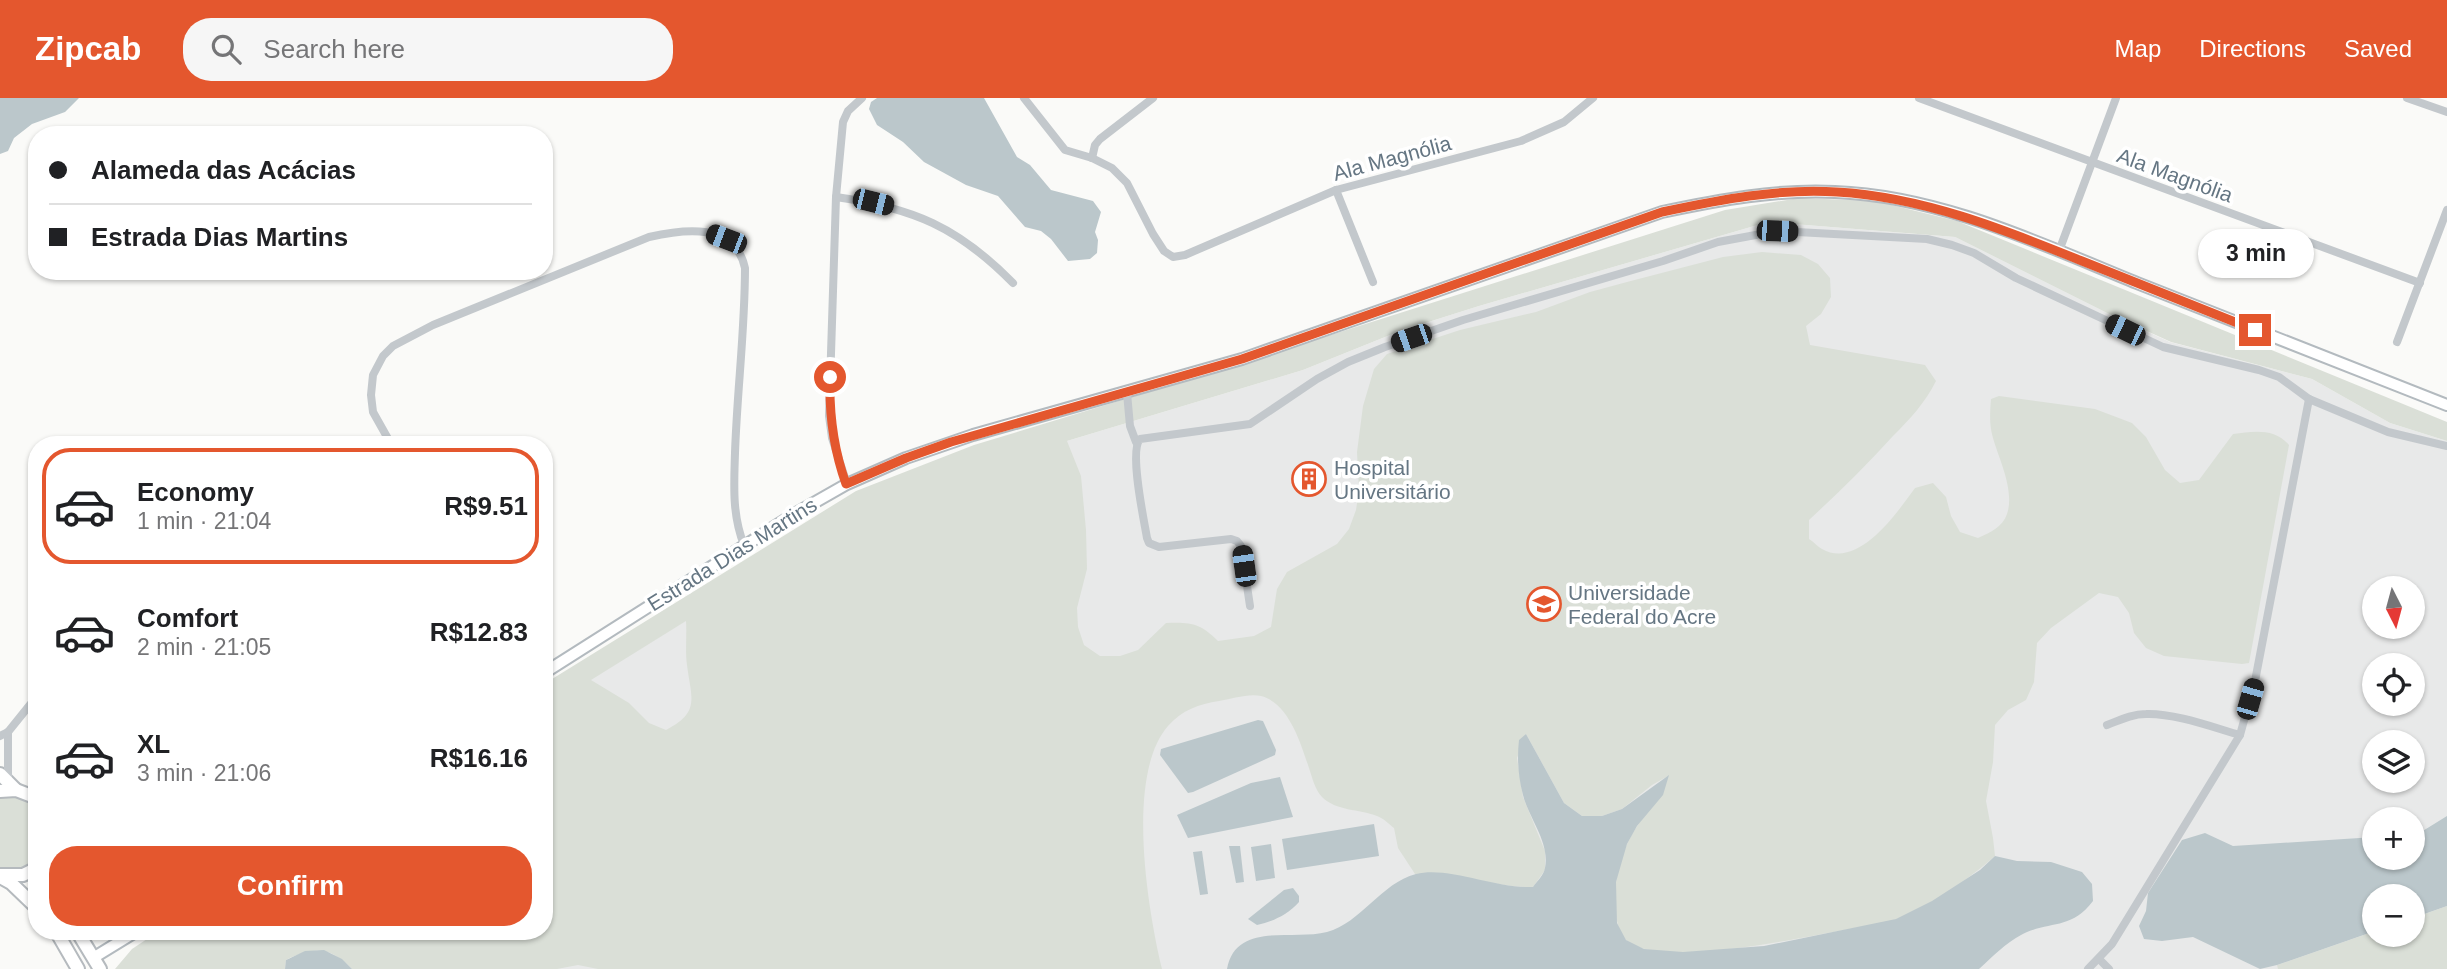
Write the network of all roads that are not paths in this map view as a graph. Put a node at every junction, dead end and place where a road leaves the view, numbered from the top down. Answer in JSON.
{"nodes":[{"id":1,"x":862,"y":98,"type":"edge"},
{"id":2,"x":1024,"y":98,"type":"edge"},
{"id":3,"x":1153,"y":98,"type":"edge"},
{"id":4,"x":1594,"y":98,"type":"edge"},
{"id":5,"x":1919,"y":98,"type":"edge"},
{"id":6,"x":2116,"y":98,"type":"edge"},
{"id":7,"x":2407,"y":98,"type":"edge"},
{"id":8,"x":2428,"y":102,"type":"edge"},
{"id":9,"x":2447,"y":112,"type":"edge"},
{"id":10,"x":1092,"y":158,"type":"junction"},
{"id":11,"x":2092,"y":163,"type":"junction"},
{"id":12,"x":1336,"y":190,"type":"junction"},
{"id":13,"x":836,"y":197,"type":"junction"},
{"id":14,"x":2447,"y":210,"type":"edge"},
{"id":15,"x":2059,"y":251,"type":"junction"},
{"id":16,"x":553,"y":275,"type":"edge"},
{"id":17,"x":540,"y":280,"type":"edge"},
{"id":18,"x":1373,"y":282,"type":"dead end"},
{"id":19,"x":1013,"y":283,"type":"dead end"},
{"id":20,"x":2420,"y":283,"type":"junction"},
{"id":21,"x":2397,"y":342,"type":"dead end"},
{"id":22,"x":1127,"y":393,"type":"junction"},
{"id":23,"x":2309,"y":399,"type":"junction"},
{"id":24,"x":2447,"y":405,"type":"edge"},
{"id":25,"x":386,"y":436,"type":"edge"},
{"id":26,"x":1136,"y":442,"type":"junction"},
{"id":27,"x":2447,"y":446,"type":"edge"},
{"id":28,"x":846,"y":484,"type":"junction"},
{"id":29,"x":744,"y":545,"type":"junction"},
{"id":30,"x":1250,"y":606,"type":"dead end"},
{"id":31,"x":553,"y":667,"type":"edge"},
{"id":32,"x":28,"y":706,"type":"edge"},
{"id":33,"x":2108,"y":725,"type":"dead end"},
{"id":34,"x":4,"y":734,"type":"edge"},
{"id":35,"x":2240,"y":735,"type":"junction"},
{"id":36,"x":6,"y":785,"type":"edge"},
{"id":37,"x":28,"y":794,"type":"edge"},
{"id":38,"x":28,"y":872,"type":"edge"},
{"id":39,"x":0,"y":876,"type":"edge"},
{"id":40,"x":28,"y":899,"type":"edge"},
{"id":41,"x":61,"y":940,"type":"edge"},
{"id":42,"x":83,"y":940,"type":"edge"},
{"id":43,"x":126,"y":940,"type":"edge"},
{"id":44,"x":2099,"y":959,"type":"junction"},
{"id":45,"x":97,"y":963,"type":"edge"},
{"id":46,"x":78,"y":969,"type":"edge"},
{"id":47,"x":2088,"y":969,"type":"edge"},
{"id":48,"x":2109,"y":969,"type":"edge"}],
"edges":[{"from":1,"to":13,"type":"street"},
{"from":2,"to":10,"type":"street"},
{"from":3,"to":10,"type":"street"},
{"from":4,"to":12,"type":"street","name":"Ala Magnólia"},
{"from":5,"to":11,"type":"street","name":"Ala Magnólia"},
{"from":6,"to":11,"type":"street"},
{"from":7,"to":8,"type":"street"},
{"from":8,"to":9,"type":"street"},
{"from":10,"to":12,"type":"street","name":"Ala Magnólia"},
{"from":11,"to":15,"type":"street"},
{"from":11,"to":20,"type":"street","name":"Ala Magnólia"},
{"from":12,"to":18,"type":"street"},
{"from":13,"to":19,"type":"street"},
{"from":13,"to":28,"type":"street"},
{"from":14,"to":20,"type":"street"},
{"from":15,"to":22,"type":"street","name":"Estrada Dias Martins"},
{"from":15,"to":24,"type":"street","name":"Estrada Dias Martins"},
{"from":16,"to":29,"type":"street"},
{"from":17,"to":25,"type":"street"},
{"from":20,"to":21,"type":"street"},
{"from":22,"to":26,"type":"street"},
{"from":22,"to":28,"type":"street","name":"Estrada Dias Martins"},
{"from":23,"to":26,"type":"street"},
{"from":23,"to":27,"type":"street"},
{"from":23,"to":35,"type":"street"},
{"from":26,"to":30,"type":"street"},
{"from":28,"to":29,"type":"street","name":"Estrada Dias Martins"},
{"from":29,"to":31,"type":"street","name":"Estrada Dias Martins"},
{"from":32,"to":34,"type":"street"},
{"from":33,"to":35,"type":"street"},
{"from":34,"to":36,"type":"street"},
{"from":35,"to":44,"type":"street"},
{"from":36,"to":37,"type":"main road"},
{"from":38,"to":39,"type":"main road"},
{"from":39,"to":40,"type":"main road"},
{"from":41,"to":46,"type":"main road"},
{"from":42,"to":45,"type":"main road"},
{"from":43,"to":45,"type":"street"},
{"from":44,"to":47,"type":"street"},
{"from":44,"to":48,"type":"street"}]}
